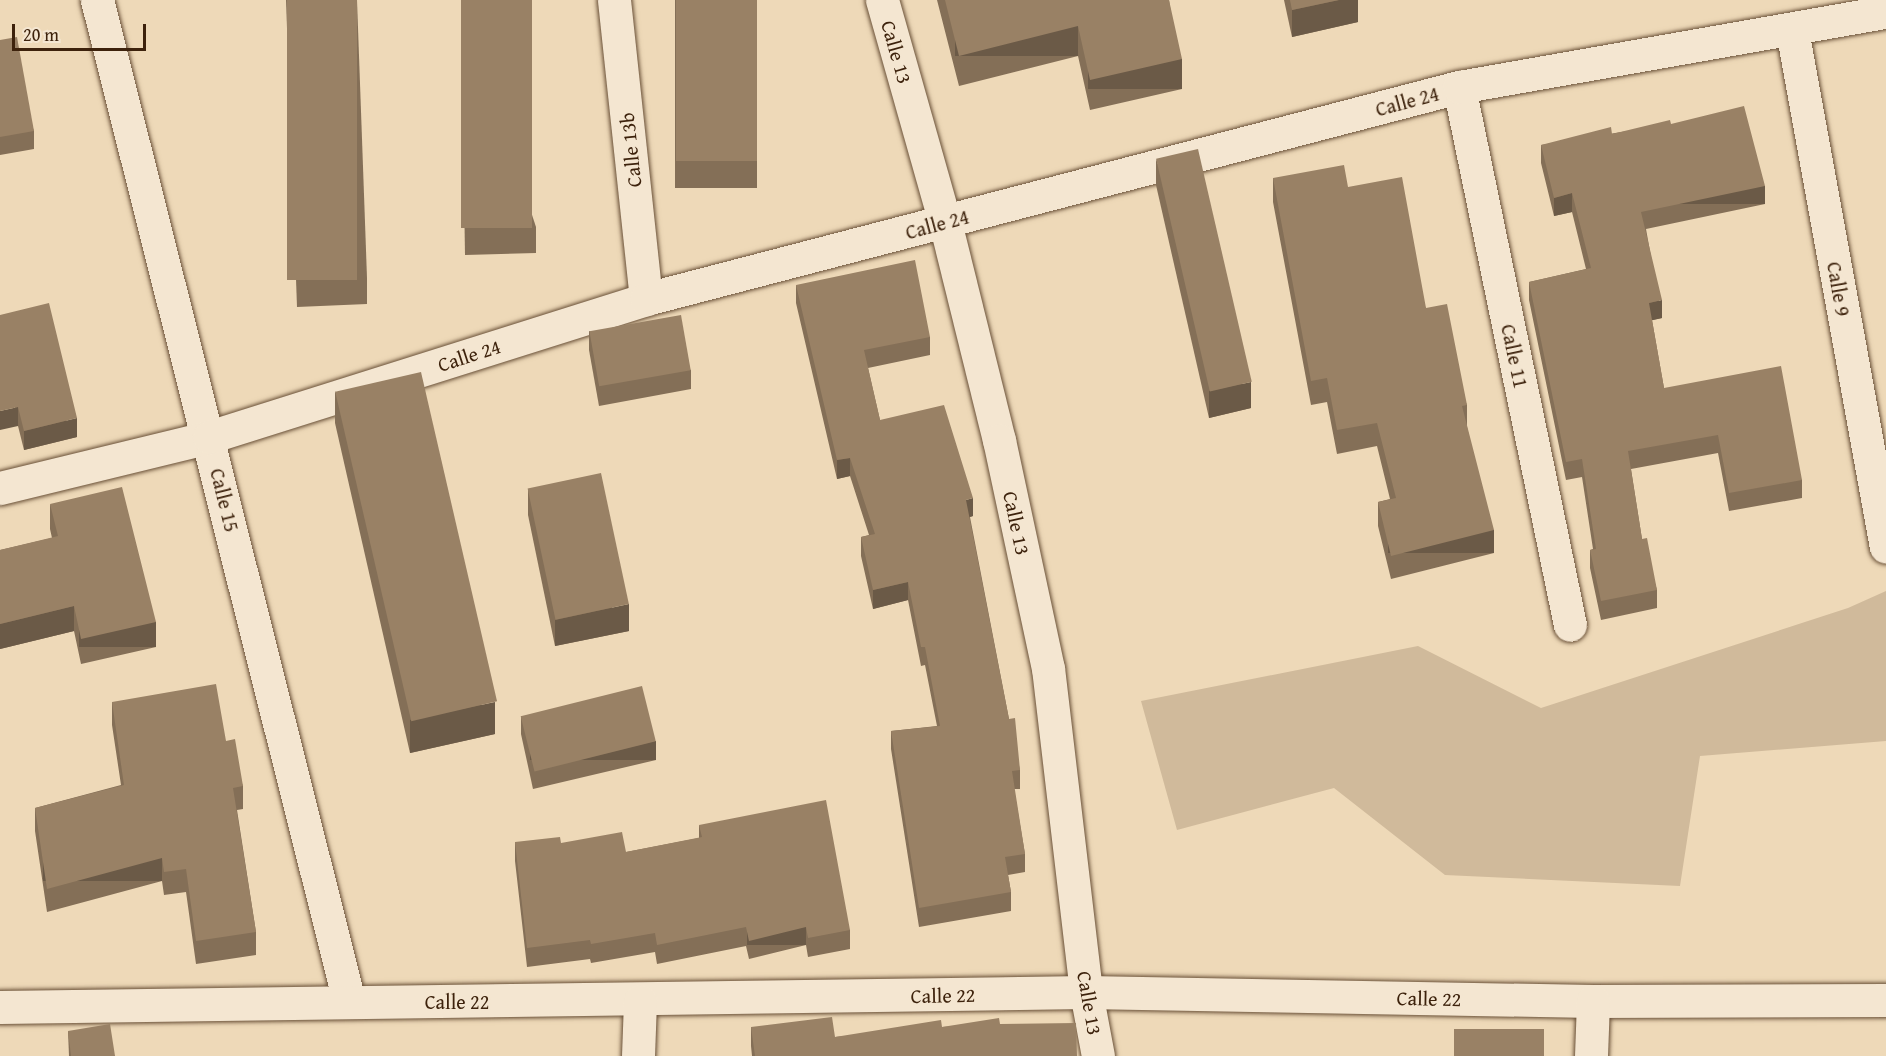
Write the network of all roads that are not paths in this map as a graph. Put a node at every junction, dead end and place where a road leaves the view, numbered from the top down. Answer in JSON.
{"nodes":[{"id":1,"x":97,"y":0,"type":"edge"},
{"id":2,"x":614,"y":0,"type":"edge"},
{"id":3,"x":882,"y":0,"type":"edge"},
{"id":4,"x":1886,"y":12,"type":"edge"},
{"id":5,"x":1792,"y":30,"type":"junction"},
{"id":6,"x":1459,"y":87,"type":"junction"},
{"id":7,"x":945,"y":222,"type":"junction"},
{"id":8,"x":646,"y":299,"type":"junction"},
{"id":9,"x":209,"y":437,"type":"junction"},
{"id":10,"x":0,"y":488,"type":"edge"},
{"id":11,"x":1886,"y":547,"type":"edge"},
{"id":12,"x":1570,"y":625,"type":"dead end"},
{"id":13,"x":1086,"y":992,"type":"junction"},
{"id":14,"x":640,"y":1000,"type":"junction"},
{"id":15,"x":1593,"y":1000,"type":"junction"},
{"id":16,"x":1886,"y":1000,"type":"edge"},
{"id":17,"x":349,"y":1001,"type":"junction"},
{"id":18,"x":0,"y":1007,"type":"edge"},
{"id":19,"x":638,"y":1056,"type":"edge"},
{"id":20,"x":1098,"y":1056,"type":"edge"},
{"id":21,"x":1592,"y":1056,"type":"edge"}],
"edges":[{"from":1,"to":9,"type":"street","name":"Calle 15"},
{"from":2,"to":8,"type":"street","name":"Calle 13b"},
{"from":3,"to":7,"type":"street","name":"Calle 13"},
{"from":4,"to":5,"type":"street","name":"Calle 24"},
{"from":5,"to":6,"type":"street","name":"Calle 24"},
{"from":5,"to":11,"type":"street","name":"Calle 9"},
{"from":6,"to":7,"type":"street","name":"Calle 24"},
{"from":6,"to":12,"type":"street","name":"Calle 11"},
{"from":7,"to":8,"type":"street","name":"Calle 24"},
{"from":7,"to":13,"type":"street","name":"Calle 13"},
{"from":8,"to":9,"type":"street","name":"Calle 24"},
{"from":9,"to":10,"type":"street","name":"Calle 24"},
{"from":9,"to":17,"type":"street","name":"Calle 15"},
{"from":13,"to":14,"type":"street","name":"Calle 22"},
{"from":13,"to":15,"type":"street","name":"Calle 22"},
{"from":13,"to":20,"type":"street","name":"Calle 13"},
{"from":14,"to":17,"type":"street","name":"Calle 22"},
{"from":14,"to":19,"type":"street"},
{"from":15,"to":16,"type":"street","name":"Calle 22"},
{"from":15,"to":21,"type":"street"},
{"from":17,"to":18,"type":"street","name":"Calle 22"}]}
